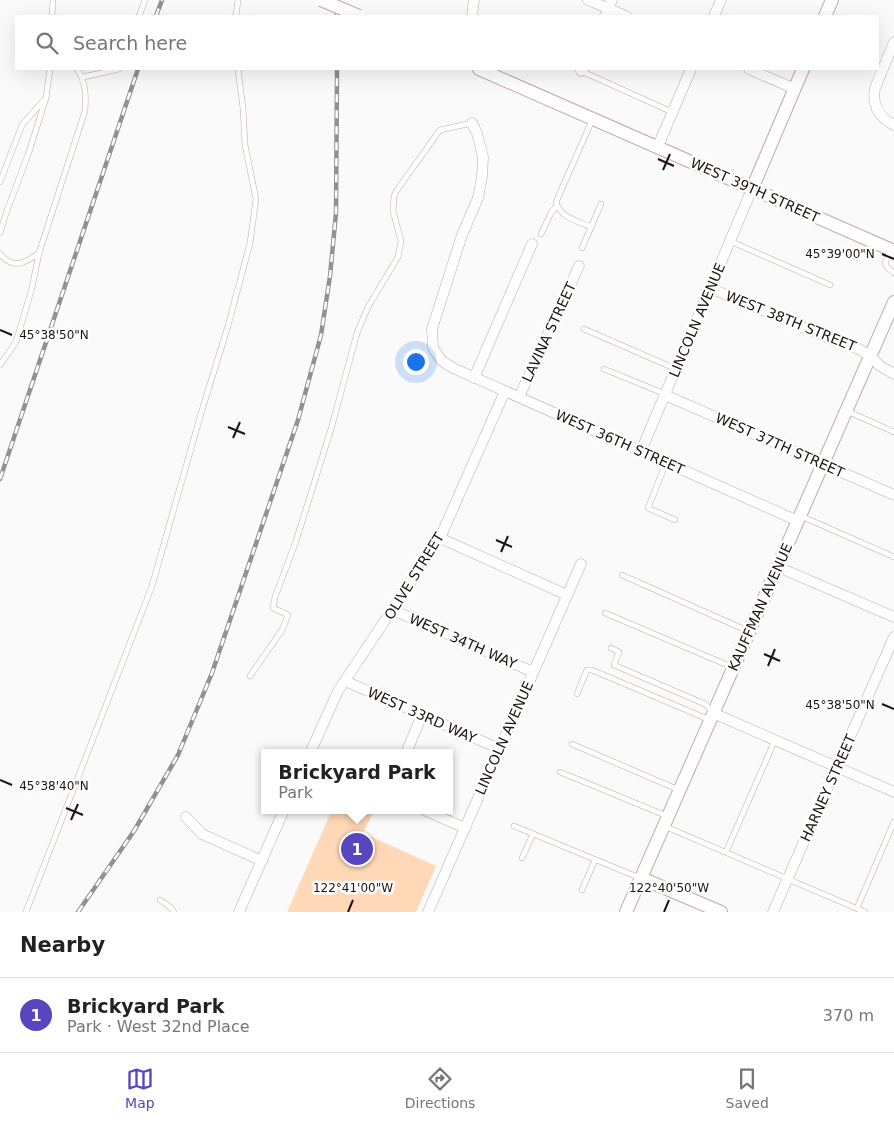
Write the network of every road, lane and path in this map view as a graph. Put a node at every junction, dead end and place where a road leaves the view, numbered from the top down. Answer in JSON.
{"nodes":[{"id":1,"x":53,"y":0,"type":"edge"},
{"id":2,"x":145,"y":0,"type":"edge"},
{"id":3,"x":238,"y":0,"type":"edge"},
{"id":4,"x":321,"y":0,"type":"edge"},
{"id":5,"x":474,"y":0,"type":"edge"},
{"id":6,"x":588,"y":0,"type":"edge"},
{"id":7,"x":721,"y":0,"type":"edge"},
{"id":8,"x":832,"y":0,"type":"edge"},
{"id":9,"x":609,"y":8,"type":"edge"},
{"id":10,"x":52,"y":15,"type":"edge"},
{"id":11,"x":139,"y":15,"type":"edge"},
{"id":12,"x":236,"y":15,"type":"edge"},
{"id":13,"x":357,"y":15,"type":"edge"},
{"id":14,"x":472,"y":15,"type":"edge"},
{"id":15,"x":624,"y":15,"type":"edge"},
{"id":16,"x":714,"y":15,"type":"edge"},
{"id":17,"x":825,"y":15,"type":"edge"},
{"id":18,"x":894,"y":42,"type":"edge"},
{"id":19,"x":78,"y":70,"type":"edge"},
{"id":20,"x":114,"y":70,"type":"edge"},
{"id":21,"x":238,"y":70,"type":"edge"},
{"id":22,"x":481,"y":70,"type":"edge"},
{"id":23,"x":582,"y":70,"type":"edge"},
{"id":24,"x":691,"y":70,"type":"edge"},
{"id":25,"x":751,"y":70,"type":"edge"},
{"id":26,"x":803,"y":70,"type":"edge"},
{"id":27,"x":51,"y":71,"type":"edge"},
{"id":28,"x":83,"y":77,"type":"junction"},
{"id":29,"x":795,"y":88,"type":"junction"},
{"id":30,"x":46,"y":98,"type":"junction"},
{"id":31,"x":672,"y":112,"type":"junction"},
{"id":32,"x":593,"y":118,"type":"junction"},
{"id":33,"x":472,"y":123,"type":"joint"},
{"id":34,"x":894,"y":125,"type":"edge"},
{"id":35,"x":658,"y":146,"type":"junction"},
{"id":36,"x":0,"y":182,"type":"edge"},
{"id":37,"x":752,"y":189,"type":"junction"},
{"id":38,"x":601,"y":204,"type":"dead end"},
{"id":39,"x":557,"y":206,"type":"junction"},
{"id":40,"x":591,"y":227,"type":"junction"},
{"id":41,"x":0,"y":233,"type":"edge"},
{"id":42,"x":541,"y":234,"type":"dead end"},
{"id":43,"x":730,"y":241,"type":"junction"},
{"id":44,"x":532,"y":244,"type":"dead end"},
{"id":45,"x":582,"y":248,"type":"dead end"},
{"id":46,"x":892,"y":251,"type":"edge"},
{"id":47,"x":39,"y":253,"type":"junction"},
{"id":48,"x":0,"y":254,"type":"edge"},
{"id":49,"x":580,"y":266,"type":"dead end"},
{"id":50,"x":894,"y":273,"type":"edge"},
{"id":51,"x":830,"y":285,"type":"dead end"},
{"id":52,"x":710,"y":288,"type":"junction"},
{"id":53,"x":893,"y":307,"type":"edge"},
{"id":54,"x":584,"y":330,"type":"dead end"},
{"id":55,"x":870,"y":356,"type":"junction"},
{"id":56,"x":0,"y":365,"type":"edge"},
{"id":57,"x":676,"y":369,"type":"junction"},
{"id":58,"x":604,"y":370,"type":"dead end"},
{"id":59,"x":894,"y":374,"type":"edge"},
{"id":60,"x":474,"y":378,"type":"junction"},
{"id":61,"x":505,"y":391,"type":"junction"},
{"id":62,"x":665,"y":395,"type":"junction"},
{"id":63,"x":519,"y":397,"type":"junction"},
{"id":64,"x":846,"y":411,"type":"junction"},
{"id":65,"x":894,"y":432,"type":"edge"},
{"id":66,"x":641,"y":451,"type":"junction"},
{"id":67,"x":666,"y":462,"type":"junction"},
{"id":68,"x":823,"y":464,"type":"junction"},
{"id":69,"x":894,"y":495,"type":"edge"},
{"id":70,"x":799,"y":518,"type":"junction"},
{"id":71,"x":675,"y":520,"type":"dead end"},
{"id":72,"x":440,"y":538,"type":"junction"},
{"id":73,"x":894,"y":557,"type":"edge"},
{"id":74,"x":580,"y":564,"type":"dead end"},
{"id":75,"x":778,"y":567,"type":"junction"},
{"id":76,"x":622,"y":575,"type":"dead end"},
{"id":77,"x":567,"y":595,"type":"junction"},
{"id":78,"x":393,"y":610,"type":"junction"},
{"id":79,"x":605,"y":613,"type":"dead end"},
{"id":80,"x":894,"y":618,"type":"edge"},
{"id":81,"x":749,"y":631,"type":"junction"},
{"id":82,"x":894,"y":637,"type":"edge"},
{"id":83,"x":611,"y":648,"type":"dead end"},
{"id":84,"x":733,"y":667,"type":"junction"},
{"id":85,"x":533,"y":672,"type":"junction"},
{"id":86,"x":250,"y":676,"type":"dead end"},
{"id":87,"x":345,"y":681,"type":"junction"},
{"id":88,"x":577,"y":694,"type":"dead end"},
{"id":89,"x":422,"y":715,"type":"junction"},
{"id":90,"x":712,"y":716,"type":"junction"},
{"id":91,"x":775,"y":740,"type":"junction"},
{"id":92,"x":572,"y":744,"type":"dead end"},
{"id":93,"x":312,"y":749,"type":"edge"},
{"id":94,"x":408,"y":749,"type":"edge"},
{"id":95,"x":500,"y":749,"type":"junction"},
{"id":96,"x":837,"y":767,"type":"junction"},
{"id":97,"x":560,"y":772,"type":"dead end"},
{"id":98,"x":679,"y":790,"type":"junction"},
{"id":99,"x":894,"y":792,"type":"edge"},
{"id":100,"x":282,"y":814,"type":"edge"},
{"id":101,"x":433,"y":814,"type":"edge"},
{"id":102,"x":186,"y":817,"type":"dead end"},
{"id":103,"x":666,"y":821,"type":"junction"},
{"id":104,"x":894,"y":822,"type":"edge"},
{"id":105,"x":514,"y":826,"type":"dead end"},
{"id":106,"x":465,"y":828,"type":"junction"},
{"id":107,"x":533,"y":834,"type":"junction"},
{"id":108,"x":726,"y":852,"type":"junction"},
{"id":109,"x":522,"y":858,"type":"dead end"},
{"id":110,"x":595,"y":860,"type":"junction"},
{"id":111,"x":262,"y":861,"type":"junction"},
{"id":112,"x":641,"y":878,"type":"junction"},
{"id":113,"x":788,"y":878,"type":"junction"},
{"id":114,"x":582,"y":890,"type":"dead end"},
{"id":115,"x":160,"y":900,"type":"dead end"},
{"id":116,"x":857,"y":908,"type":"junction"},
{"id":117,"x":26,"y":912,"type":"edge"},
{"id":118,"x":174,"y":912,"type":"edge"},
{"id":119,"x":239,"y":912,"type":"edge"},
{"id":120,"x":428,"y":912,"type":"edge"},
{"id":121,"x":626,"y":912,"type":"edge"},
{"id":122,"x":721,"y":912,"type":"edge"},
{"id":123,"x":774,"y":912,"type":"edge"},
{"id":124,"x":865,"y":912,"type":"edge"}],
"edges":[{"from":1,"to":10,"type":"lane"},
{"from":2,"to":11,"type":"lane"},
{"from":3,"to":12,"type":"lane"},
{"from":4,"to":13,"type":"street","bridge":true},
{"from":5,"to":14,"type":"street"},
{"from":6,"to":9,"type":"street"},
{"from":7,"to":16,"type":"street"},
{"from":8,"to":17,"type":"street"},
{"from":9,"to":15,"type":"street"},
{"from":18,"to":34,"type":"street"},
{"from":19,"to":28,"type":"lane"},
{"from":20,"to":28,"type":"lane"},
{"from":21,"to":117,"type":"lane"},
{"from":22,"to":32,"type":"street","name":"WEST 39TH STREET"},
{"from":23,"to":31,"type":"lane"},
{"from":24,"to":31,"type":"street"},
{"from":25,"to":29,"type":"street"},
{"from":26,"to":29,"type":"street"},
{"from":27,"to":30,"type":"lane"},
{"from":28,"to":47,"type":"lane"},
{"from":29,"to":37,"type":"street"},
{"from":30,"to":36,"type":"lane"},
{"from":30,"to":41,"type":"lane"},
{"from":31,"to":35,"type":"street"},
{"from":32,"to":35,"type":"street","name":"WEST 39TH STREET"},
{"from":32,"to":39,"type":"lane"},
{"from":33,"to":60,"type":"street","name":"WEST 36TH STREET"},
{"from":33,"to":86,"type":"lane"},
{"from":35,"to":37,"type":"street","name":"WEST 39TH STREET"},
{"from":37,"to":43,"type":"street","name":"LINCOLN AVENUE"},
{"from":37,"to":46,"type":"street","name":"WEST 39TH STREET"},
{"from":38,"to":40,"type":"lane"},
{"from":39,"to":40,"type":"lane"},
{"from":39,"to":42,"type":"lane"},
{"from":40,"to":45,"type":"lane"},
{"from":43,"to":51,"type":"lane"},
{"from":43,"to":52,"type":"street","name":"LINCOLN AVENUE"},
{"from":44,"to":60,"type":"street"},
{"from":46,"to":50,"type":"lane"},
{"from":47,"to":48,"type":"lane"},
{"from":47,"to":56,"type":"lane"},
{"from":49,"to":63,"type":"street","name":"LAVINA STREET"},
{"from":52,"to":55,"type":"street","name":"WEST 38TH STREET"},
{"from":52,"to":57,"type":"street","name":"LINCOLN AVENUE"},
{"from":53,"to":55,"type":"street","name":"KAUFFMAN AVENUE"},
{"from":54,"to":57,"type":"lane"},
{"from":55,"to":59,"type":"street","name":"WEST 38TH STREET"},
{"from":55,"to":64,"type":"street","name":"KAUFFMAN AVENUE"},
{"from":57,"to":62,"type":"street","name":"LINCOLN AVENUE"},
{"from":58,"to":62,"type":"lane"},
{"from":60,"to":61,"type":"street","name":"WEST 36TH STREET"},
{"from":61,"to":63,"type":"street","name":"WEST 36TH STREET"},
{"from":61,"to":72,"type":"street","name":"OLIVE STREET"},
{"from":62,"to":66,"type":"street","name":"LINCOLN AVENUE"},
{"from":62,"to":68,"type":"street","name":"WEST 37TH STREET"},
{"from":63,"to":66,"type":"street","name":"WEST 36TH STREET"},
{"from":64,"to":65,"type":"lane"},
{"from":64,"to":68,"type":"street","name":"KAUFFMAN AVENUE"},
{"from":66,"to":67,"type":"street","name":"WEST 36TH STREET"},
{"from":67,"to":70,"type":"street","name":"WEST 36TH STREET"},
{"from":67,"to":71,"type":"lane"},
{"from":68,"to":69,"type":"street","name":"WEST 37TH STREET"},
{"from":68,"to":70,"type":"street","name":"KAUFFMAN AVENUE"},
{"from":70,"to":73,"type":"lane"},
{"from":70,"to":75,"type":"street","name":"KAUFFMAN AVENUE"},
{"from":72,"to":77,"type":"street"},
{"from":72,"to":78,"type":"street","name":"OLIVE STREET"},
{"from":74,"to":77,"type":"street","name":"LINCOLN AVENUE"},
{"from":75,"to":80,"type":"street"},
{"from":75,"to":81,"type":"street","name":"KAUFFMAN AVENUE"},
{"from":76,"to":81,"type":"lane"},
{"from":77,"to":85,"type":"street","name":"LINCOLN AVENUE"},
{"from":78,"to":85,"type":"street","name":"WEST 34TH WAY"},
{"from":78,"to":87,"type":"street","name":"OLIVE STREET"},
{"from":79,"to":84,"type":"lane"},
{"from":81,"to":84,"type":"street","name":"KAUFFMAN AVENUE"},
{"from":82,"to":96,"type":"street","name":"HARNEY STREET"},
{"from":83,"to":90,"type":"lane"},
{"from":84,"to":90,"type":"street","name":"KAUFFMAN AVENUE"},
{"from":85,"to":95,"type":"street","name":"LINCOLN AVENUE"},
{"from":87,"to":89,"type":"street","name":"WEST 33RD WAY"},
{"from":87,"to":93,"type":"street","name":"OLIVE STREET"},
{"from":88,"to":90,"type":"lane"},
{"from":89,"to":94,"type":"street"},
{"from":89,"to":95,"type":"street","name":"WEST 33RD WAY"},
{"from":90,"to":91,"type":"street"},
{"from":90,"to":98,"type":"street","name":"KAUFFMAN AVENUE"},
{"from":91,"to":96,"type":"street"},
{"from":91,"to":108,"type":"lane"},
{"from":92,"to":98,"type":"lane"},
{"from":95,"to":106,"type":"street","name":"LINCOLN AVENUE"},
{"from":96,"to":99,"type":"street"},
{"from":96,"to":113,"type":"street","name":"HARNEY STREET"},
{"from":97,"to":103,"type":"lane"},
{"from":98,"to":103,"type":"street","name":"KAUFFMAN AVENUE"},
{"from":100,"to":111,"type":"street"},
{"from":101,"to":106,"type":"street"},
{"from":102,"to":111,"type":"street"},
{"from":103,"to":108,"type":"lane"},
{"from":103,"to":112,"type":"street","name":"KAUFFMAN AVENUE"},
{"from":104,"to":116,"type":"lane"},
{"from":105,"to":107,"type":"lane"},
{"from":106,"to":120,"type":"street","name":"LINCOLN AVENUE"},
{"from":107,"to":109,"type":"lane"},
{"from":107,"to":110,"type":"lane"},
{"from":108,"to":113,"type":"lane"},
{"from":110,"to":112,"type":"lane"},
{"from":110,"to":114,"type":"lane"},
{"from":111,"to":119,"type":"street"},
{"from":112,"to":121,"type":"street","name":"KAUFFMAN AVENUE"},
{"from":112,"to":122,"type":"street"},
{"from":113,"to":116,"type":"lane"},
{"from":113,"to":123,"type":"street","name":"HARNEY STREET"},
{"from":115,"to":118,"type":"lane"},
{"from":116,"to":124,"type":"lane"}]}
